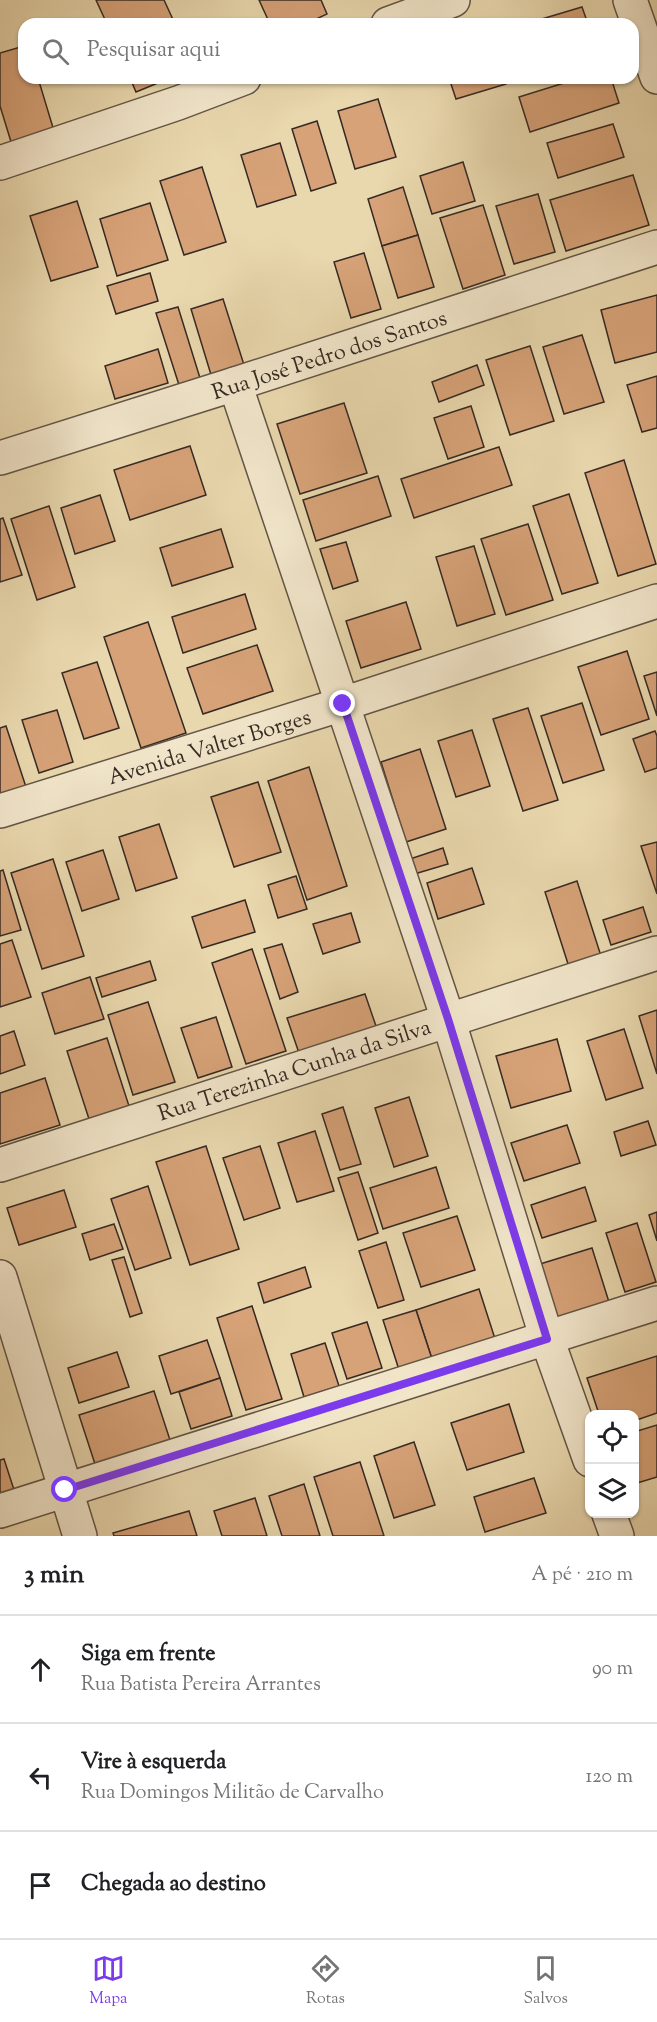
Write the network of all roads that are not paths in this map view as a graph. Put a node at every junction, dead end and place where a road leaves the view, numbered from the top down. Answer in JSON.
{"nodes":[{"id":1,"x":453,"y":0,"type":"edge"},
{"id":2,"x":630,"y":0,"type":"edge"},
{"id":3,"x":404,"y":18,"type":"edge"},
{"id":4,"x":636,"y":18,"type":"edge"},
{"id":5,"x":639,"y":26,"type":"edge"},
{"id":6,"x":657,"y":77,"type":"edge"},
{"id":7,"x":227,"y":84,"type":"edge"},
{"id":8,"x":0,"y":163,"type":"edge"},
{"id":9,"x":657,"y":247,"type":"edge"},
{"id":10,"x":236,"y":384,"type":"junction"},
{"id":11,"x":0,"y":458,"type":"edge"},
{"id":12,"x":657,"y":601,"type":"edge"},
{"id":13,"x":343,"y":704,"type":"junction"},
{"id":14,"x":0,"y":811,"type":"edge"},
{"id":15,"x":657,"y":953,"type":"edge"},
{"id":16,"x":448,"y":1019,"type":"junction"},
{"id":17,"x":0,"y":1164,"type":"edge"},
{"id":18,"x":0,"y":1277,"type":"edge"},
{"id":19,"x":657,"y":1303,"type":"edge"},
{"id":20,"x":547,"y":1339,"type":"junction"},
{"id":21,"x":585,"y":1446,"type":"edge"},
{"id":22,"x":65,"y":1490,"type":"junction"},
{"id":23,"x":0,"y":1511,"type":"edge"},
{"id":24,"x":610,"y":1518,"type":"edge"},
{"id":25,"x":81,"y":1536,"type":"edge"},
{"id":26,"x":616,"y":1536,"type":"edge"}],
"edges":[{"from":1,"to":3,"type":"street"},
{"from":2,"to":4,"type":"street"},
{"from":5,"to":6,"type":"street"},
{"from":7,"to":8,"type":"street"},
{"from":9,"to":10,"type":"street","name":"Rua José Pedro dos Santos"},
{"from":10,"to":11,"type":"street","name":"Rua José Pedro dos Santos"},
{"from":10,"to":13,"type":"street"},
{"from":12,"to":13,"type":"street","name":"Avenida Valter Borges"},
{"from":13,"to":14,"type":"street","name":"Avenida Valter Borges"},
{"from":13,"to":16,"type":"street"},
{"from":15,"to":16,"type":"street","name":"Rua Terezinha Cunha da Silva"},
{"from":16,"to":17,"type":"street","name":"Rua Terezinha Cunha da Silva"},
{"from":16,"to":20,"type":"street"},
{"from":18,"to":22,"type":"street"},
{"from":19,"to":20,"type":"street"},
{"from":20,"to":21,"type":"street"},
{"from":20,"to":22,"type":"street"},
{"from":22,"to":23,"type":"street"},
{"from":22,"to":25,"type":"street"},
{"from":24,"to":26,"type":"street"}]}
